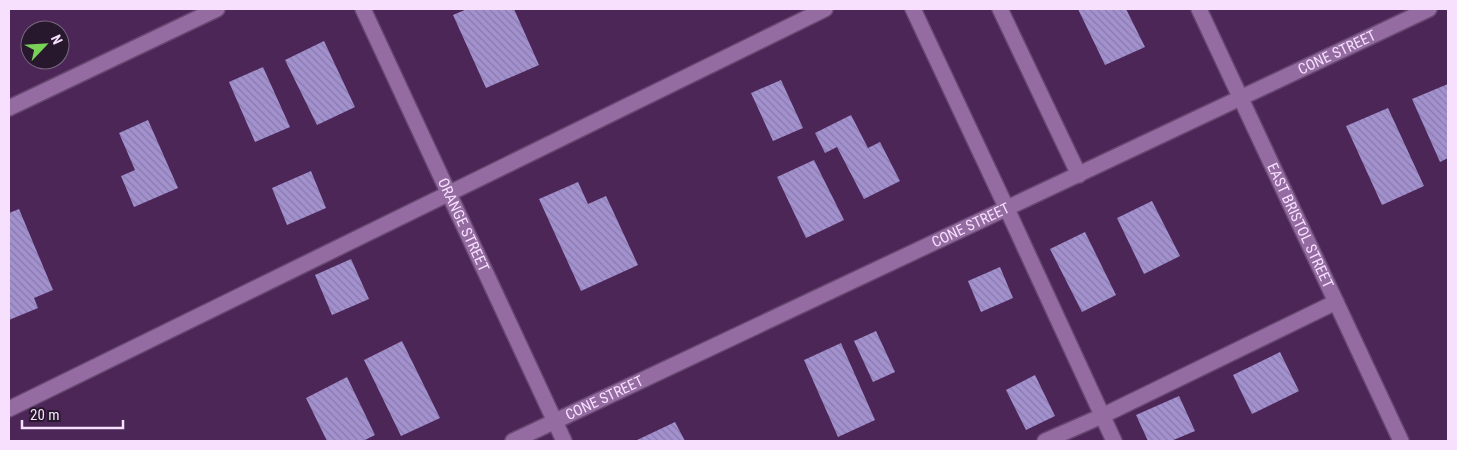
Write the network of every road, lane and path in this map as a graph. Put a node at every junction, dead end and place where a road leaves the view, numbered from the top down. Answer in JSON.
{"nodes":[{"id":1,"x":217,"y":9,"type":"edge"},
{"id":2,"x":363,"y":9,"type":"edge"},
{"id":3,"x":825,"y":9,"type":"edge"},
{"id":4,"x":913,"y":9,"type":"edge"},
{"id":5,"x":1000,"y":9,"type":"edge"},
{"id":6,"x":1199,"y":9,"type":"edge"},
{"id":7,"x":1429,"y":9,"type":"edge"},
{"id":8,"x":1241,"y":98,"type":"junction"},
{"id":9,"x":9,"y":108,"type":"edge"},
{"id":10,"x":1079,"y":175,"type":"junction"},
{"id":11,"x":448,"y":193,"type":"junction"},
{"id":12,"x":1007,"y":209,"type":"junction"},
{"id":13,"x":1336,"y":302,"type":"junction"},
{"id":14,"x":9,"y":409,"type":"edge"},
{"id":15,"x":1102,"y":416,"type":"junction"},
{"id":16,"x":554,"y":422,"type":"junction"},
{"id":17,"x":513,"y":441,"type":"edge"},
{"id":18,"x":564,"y":441,"type":"edge"},
{"id":19,"x":1045,"y":441,"type":"edge"},
{"id":20,"x":1114,"y":441,"type":"edge"},
{"id":21,"x":1401,"y":441,"type":"edge"}],
"edges":[{"from":1,"to":9,"type":"street"},
{"from":2,"to":11,"type":"street","name":"ORANGE STREET"},
{"from":3,"to":11,"type":"street"},
{"from":4,"to":12,"type":"street"},
{"from":5,"to":10,"type":"street"},
{"from":6,"to":8,"type":"street","name":"EAST BRISTOL STREET"},
{"from":7,"to":8,"type":"street","name":"CONE STREET"},
{"from":8,"to":10,"type":"street","name":"CONE STREET"},
{"from":8,"to":13,"type":"street","name":"EAST BRISTOL STREET"},
{"from":10,"to":12,"type":"street","name":"CONE STREET"},
{"from":11,"to":14,"type":"street"},
{"from":11,"to":16,"type":"street","name":"ORANGE STREET"},
{"from":12,"to":15,"type":"street"},
{"from":12,"to":16,"type":"street","name":"CONE STREET"},
{"from":13,"to":15,"type":"street"},
{"from":13,"to":21,"type":"street","name":"EAST BRISTOL STREET"},
{"from":15,"to":19,"type":"street"},
{"from":15,"to":20,"type":"street"},
{"from":16,"to":17,"type":"street","name":"CONE STREET"},
{"from":16,"to":18,"type":"street","name":"ORANGE STREET"}]}
